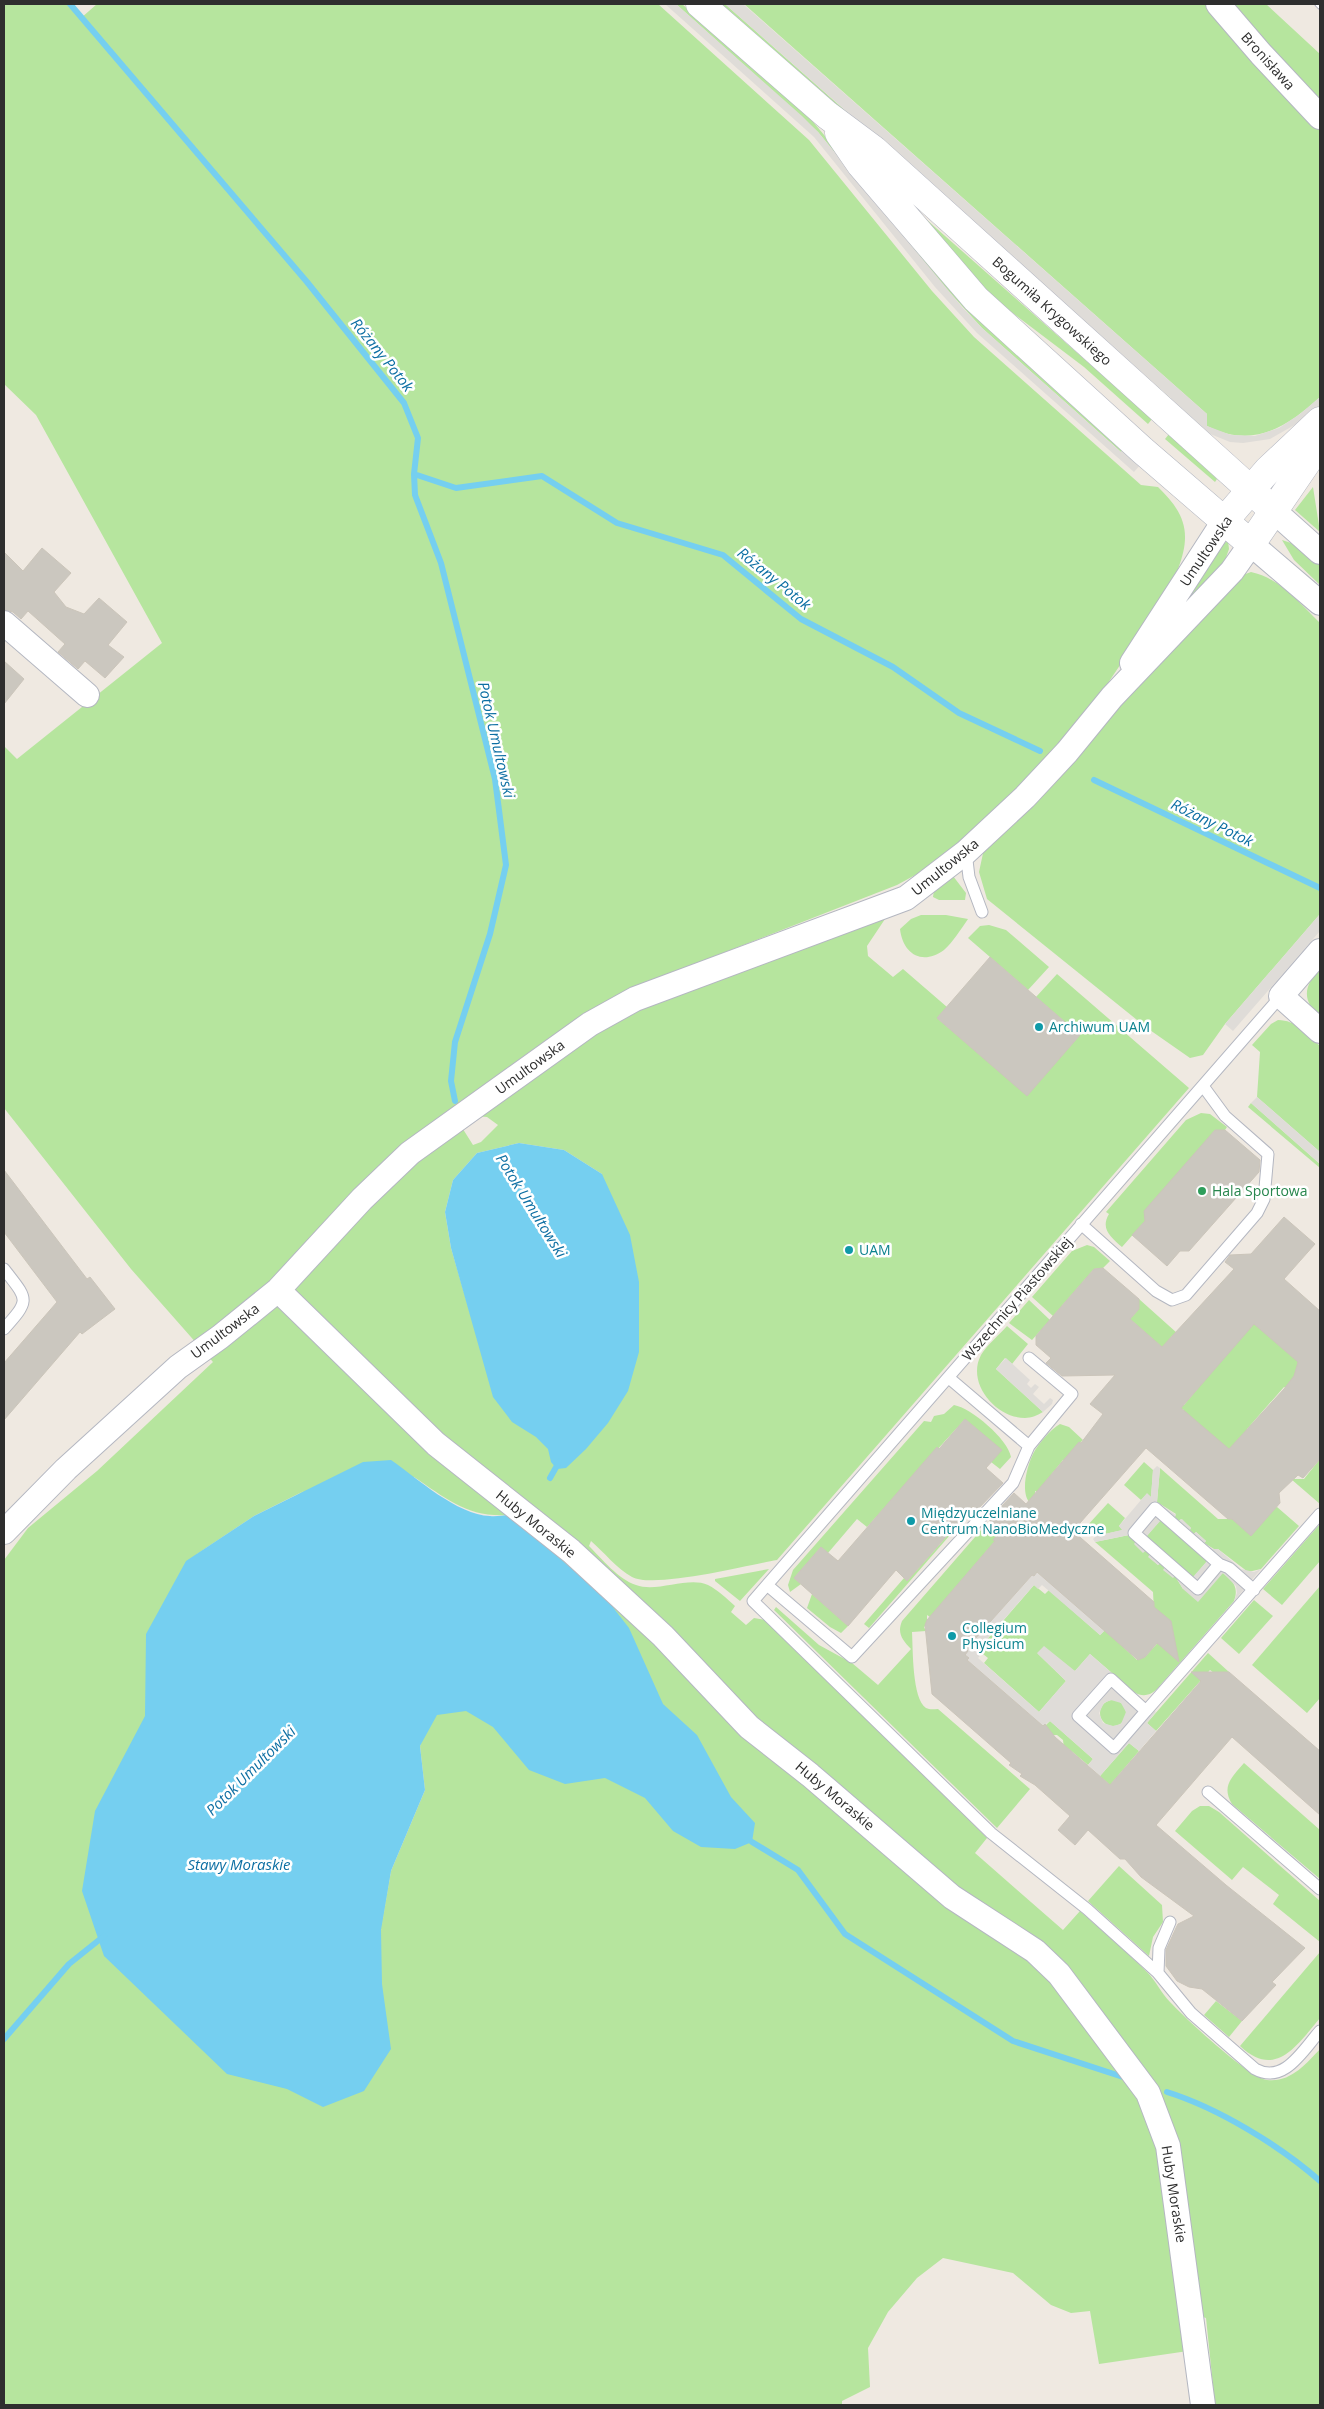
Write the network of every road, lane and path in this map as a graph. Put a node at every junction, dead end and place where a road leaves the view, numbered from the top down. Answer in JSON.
{"nodes":[{"id":1,"x":700,"y":4,"type":"edge"},
{"id":2,"x":1218,"y":4,"type":"edge"},
{"id":3,"x":827,"y":115,"type":"junction"},
{"id":4,"x":1320,"y":116,"type":"edge"},
{"id":5,"x":1320,"y":421,"type":"edge"},
{"id":6,"x":1320,"y":444,"type":"edge"},
{"id":7,"x":1250,"y":490,"type":"junction"},
{"id":8,"x":1274,"y":511,"type":"junction"},
{"id":9,"x":1224,"y":521,"type":"junction"},
{"id":10,"x":1251,"y":544,"type":"junction"},
{"id":11,"x":1320,"y":552,"type":"edge"},
{"id":12,"x":1320,"y":603,"type":"edge"},
{"id":13,"x":4,"y":623,"type":"edge"},
{"id":14,"x":87,"y":695,"type":"dead end"},
{"id":15,"x":1112,"y":696,"type":"junction"},
{"id":16,"x":966,"y":852,"type":"junction"},
{"id":17,"x":982,"y":912,"type":"dead end"},
{"id":18,"x":1320,"y":951,"type":"edge"},
{"id":19,"x":1281,"y":996,"type":"junction"},
{"id":20,"x":1320,"y":1031,"type":"edge"},
{"id":21,"x":1203,"y":1086,"type":"junction"},
{"id":22,"x":1081,"y":1224,"type":"junction"},
{"id":23,"x":4,"y":1269,"type":"edge"},
{"id":24,"x":278,"y":1290,"type":"junction"},
{"id":25,"x":4,"y":1329,"type":"edge"},
{"id":26,"x":1030,"y":1358,"type":"dead end"},
{"id":27,"x":949,"y":1378,"type":"junction"},
{"id":28,"x":1029,"y":1446,"type":"junction"},
{"id":29,"x":1320,"y":1514,"type":"edge"},
{"id":30,"x":4,"y":1532,"type":"edge"},
{"id":31,"x":1219,"y":1564,"type":"junction"},
{"id":32,"x":767,"y":1585,"type":"junction"},
{"id":33,"x":1254,"y":1590,"type":"junction"},
{"id":34,"x":1146,"y":1711,"type":"junction"},
{"id":35,"x":1208,"y":1792,"type":"dead end"},
{"id":36,"x":1320,"y":1889,"type":"edge"},
{"id":37,"x":1170,"y":1922,"type":"dead end"},
{"id":38,"x":1158,"y":1973,"type":"junction"},
{"id":39,"x":1320,"y":2031,"type":"edge"},
{"id":40,"x":1203,"y":2405,"type":"edge"}],
"edges":[{"from":1,"to":3,"type":"street","name":"Bogumiła Krygowskiego"},
{"from":2,"to":4,"type":"street","name":"Bronisława"},
{"from":3,"to":7,"type":"street","name":"Bogumiła Krygowskiego"},
{"from":3,"to":9,"type":"street","name":"Bogumiła Krygowskiego"},
{"from":5,"to":7,"type":"street","name":"Umultowska"},
{"from":6,"to":8,"type":"street","name":"Umultowska"},
{"from":7,"to":8,"type":"street","name":"Bogumiła Krygowskiego"},
{"from":7,"to":9,"type":"street","name":"Umultowska"},
{"from":8,"to":10,"type":"street","name":"Umultowska"},
{"from":8,"to":11,"type":"street"},
{"from":9,"to":10,"type":"street","name":"Bogumiła Krygowskiego"},
{"from":9,"to":15,"type":"street","name":"Umultowska"},
{"from":10,"to":12,"type":"street"},
{"from":10,"to":15,"type":"street","name":"Umultowska"},
{"from":13,"to":14,"type":"street"},
{"from":15,"to":16,"type":"street","name":"Umultowska"},
{"from":16,"to":17,"type":"lane"},
{"from":16,"to":24,"type":"street","name":"Umultowska"},
{"from":18,"to":19,"type":"street"},
{"from":19,"to":20,"type":"street"},
{"from":19,"to":21,"type":"lane","name":"Wszechnicy Piastowskiej"},
{"from":21,"to":22,"type":"lane","name":"Wszechnicy Piastowskiej"},
{"from":21,"to":22,"type":"lane"},
{"from":22,"to":27,"type":"lane","name":"Wszechnicy Piastowskiej"},
{"from":23,"to":25,"type":"lane"},
{"from":24,"to":30,"type":"street","name":"Umultowska"},
{"from":24,"to":40,"type":"street","name":"Huby Moraskie"},
{"from":26,"to":28,"type":"lane"},
{"from":27,"to":28,"type":"lane"},
{"from":27,"to":32,"type":"lane","name":"Wszechnicy Piastowskiej"},
{"from":28,"to":32,"type":"lane"},
{"from":29,"to":33,"type":"lane"},
{"from":31,"to":31,"type":"lane"},
{"from":31,"to":33,"type":"lane"},
{"from":32,"to":38,"type":"lane","name":"Wszechnicy Piastowskiej"},
{"from":33,"to":34,"type":"lane"},
{"from":34,"to":34,"type":"lane"},
{"from":35,"to":36,"type":"lane"},
{"from":37,"to":38,"type":"lane"},
{"from":38,"to":39,"type":"lane"}]}
